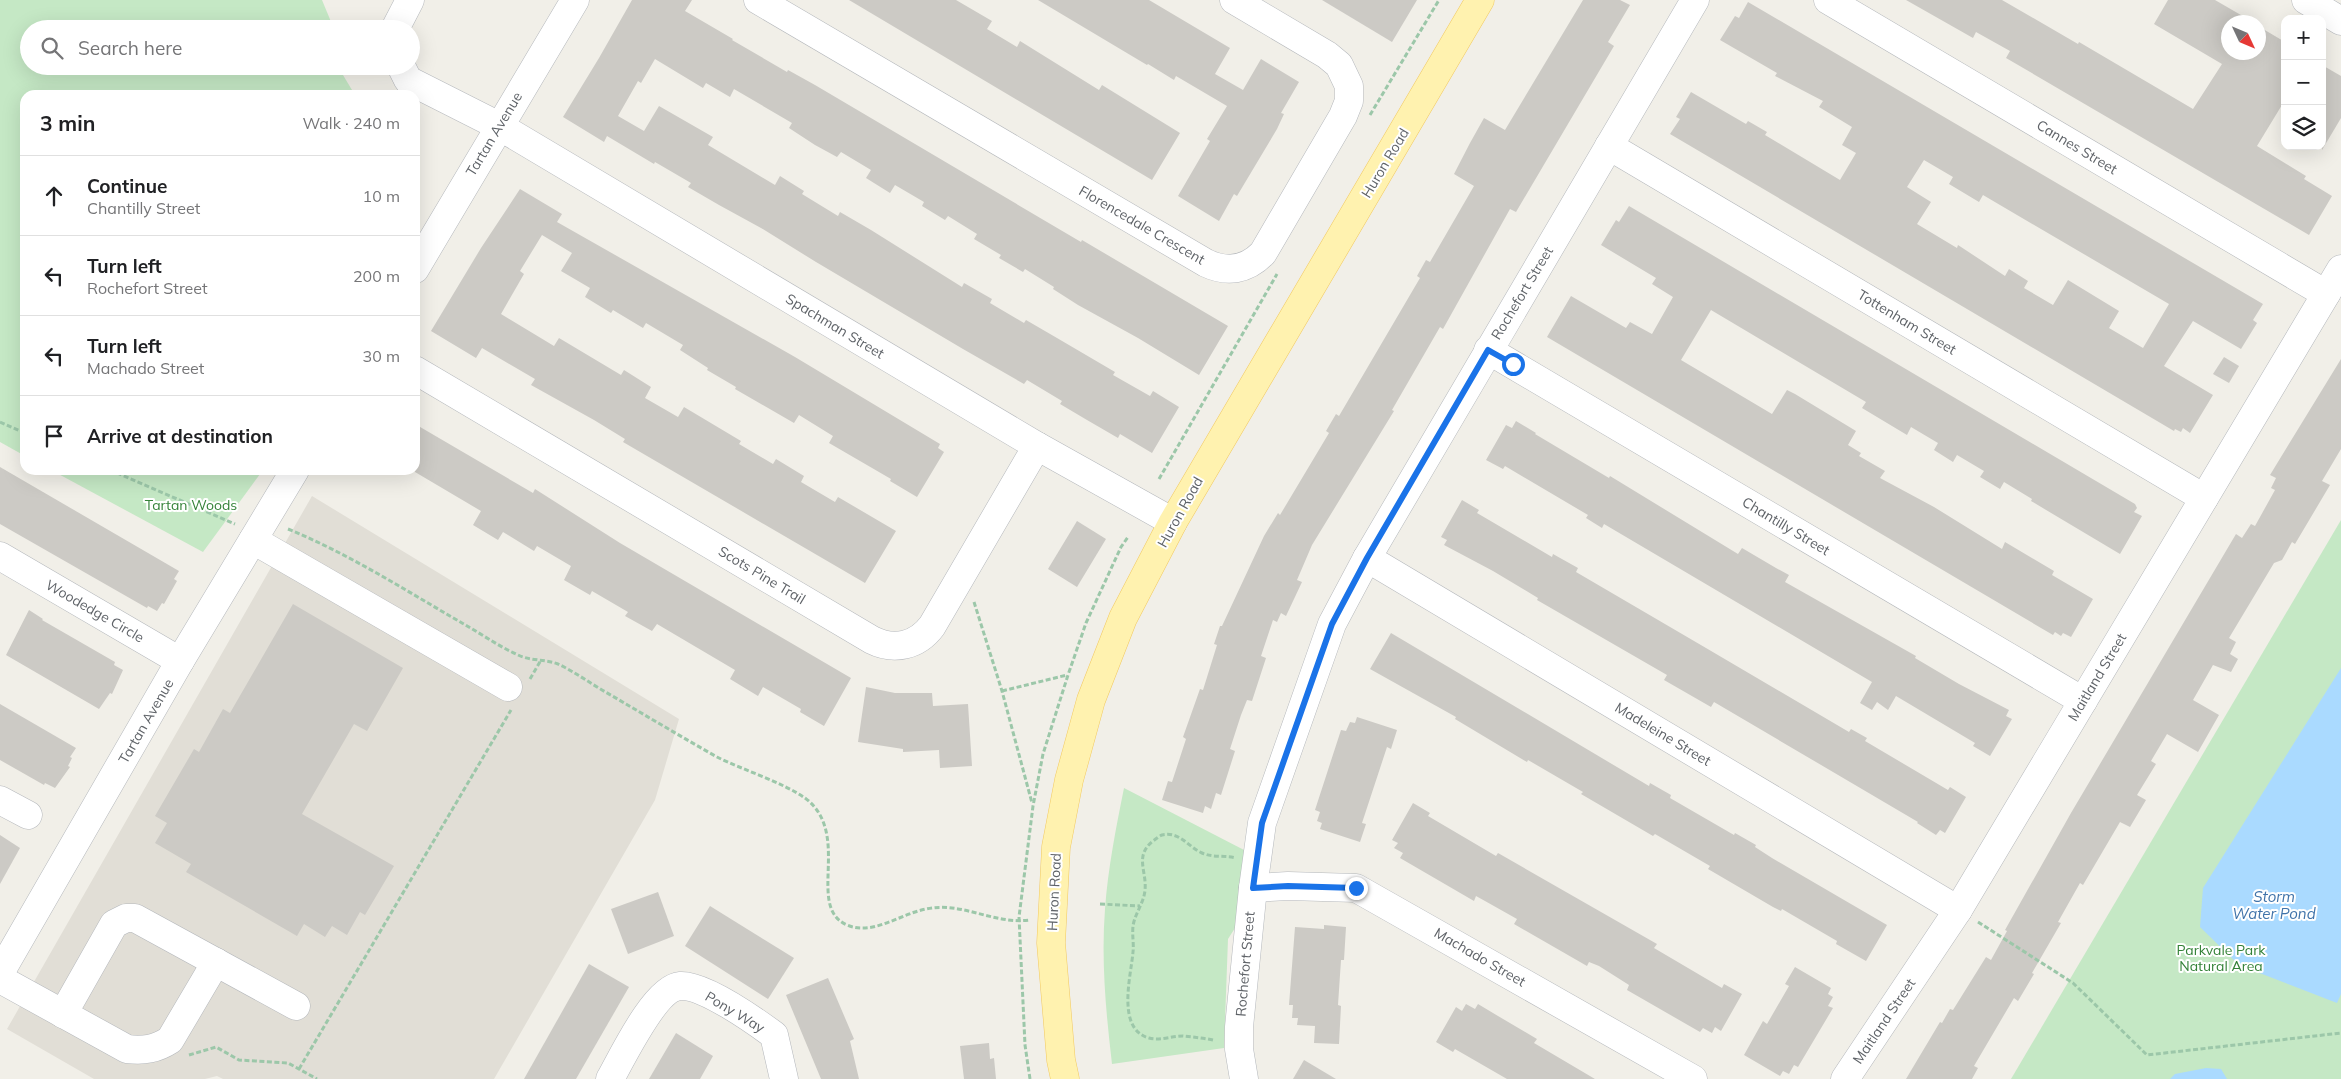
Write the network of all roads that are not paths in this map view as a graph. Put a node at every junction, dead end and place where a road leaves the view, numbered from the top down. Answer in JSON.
{"nodes":[{"id":1,"x":410,"y":0,"type":"edge"},
{"id":2,"x":575,"y":0,"type":"edge"},
{"id":3,"x":758,"y":0,"type":"edge"},
{"id":4,"x":1234,"y":0,"type":"edge"},
{"id":5,"x":1480,"y":0,"type":"edge"},
{"id":6,"x":1695,"y":0,"type":"edge"},
{"id":7,"x":1828,"y":0,"type":"edge"},
{"id":8,"x":2306,"y":0,"type":"edge"},
{"id":9,"x":400,"y":20,"type":"edge"},
{"id":10,"x":2341,"y":21,"type":"edge"},
{"id":11,"x":406,"y":75,"type":"edge"},
{"id":12,"x":498,"y":126,"type":"junction"},
{"id":13,"x":1609,"y":146,"type":"junction"},
{"id":14,"x":420,"y":260,"type":"edge"},
{"id":15,"x":2341,"y":269,"type":"edge"},
{"id":16,"x":2326,"y":294,"type":"junction"},
{"id":17,"x":1488,"y":350,"type":"junction"},
{"id":18,"x":420,"y":373,"type":"edge"},
{"id":19,"x":1037,"y":446,"type":"junction"},
{"id":20,"x":291,"y":475,"type":"edge"},
{"id":21,"x":2204,"y":498,"type":"junction"},
{"id":22,"x":1173,"y":522,"type":"junction"},
{"id":23,"x":246,"y":533,"type":"junction"},
{"id":24,"x":1367,"y":558,"type":"junction"},
{"id":25,"x":3,"y":565,"type":"edge"},
{"id":26,"x":180,"y":661,"type":"junction"},
{"id":27,"x":516,"y":692,"type":"road end"},
{"id":28,"x":2083,"y":701,"type":"junction"},
{"id":29,"x":0,"y":800,"type":"edge"},
{"id":30,"x":28,"y":816,"type":"dead end"},
{"id":31,"x":1254,"y":875,"type":"junction"},
{"id":32,"x":1958,"y":910,"type":"junction"},
{"id":33,"x":216,"y":962,"type":"junction"},
{"id":34,"x":0,"y":973,"type":"edge"},
{"id":35,"x":0,"y":979,"type":"edge"},
{"id":36,"x":296,"y":1006,"type":"dead end"},
{"id":37,"x":63,"y":1014,"type":"junction"},
{"id":38,"x":610,"y":1079,"type":"edge"},
{"id":39,"x":784,"y":1079,"type":"edge"},
{"id":40,"x":1065,"y":1079,"type":"edge"},
{"id":41,"x":1244,"y":1079,"type":"edge"},
{"id":42,"x":1693,"y":1079,"type":"edge"},
{"id":43,"x":1845,"y":1079,"type":"edge"}],
"edges":[{"from":1,"to":9,"type":"street"},
{"from":2,"to":12,"type":"street","name":"Tartan Avenue"},
{"from":3,"to":4,"type":"street","name":"Florencedale Crescent"},
{"from":5,"to":22,"type":"main road","name":"Huron Road"},
{"from":6,"to":13,"type":"street","name":"Rochefort Street"},
{"from":7,"to":16,"type":"street","name":"Cannes Street"},
{"from":8,"to":10,"type":"street"},
{"from":11,"to":12,"type":"street","name":"Spachman Street"},
{"from":12,"to":14,"type":"street","name":"Tartan Avenue"},
{"from":12,"to":19,"type":"street","name":"Spachman Street"},
{"from":13,"to":17,"type":"street","name":"Rochefort Street"},
{"from":13,"to":21,"type":"street","name":"Tottenham Street"},
{"from":15,"to":16,"type":"street","name":"Maitland Street"},
{"from":16,"to":21,"type":"street","name":"Maitland Street"},
{"from":17,"to":24,"type":"street","name":"Rochefort Street"},
{"from":17,"to":28,"type":"street","name":"Chantilly Street"},
{"from":18,"to":19,"type":"street","name":"Scots Pine Trail"},
{"from":19,"to":22,"type":"street","name":"Spachman Street"},
{"from":20,"to":23,"type":"street","name":"Tartan Avenue"},
{"from":21,"to":28,"type":"street","name":"Maitland Street"},
{"from":22,"to":40,"type":"main road","name":"Huron Road"},
{"from":23,"to":26,"type":"street","name":"Tartan Avenue"},
{"from":23,"to":27,"type":"street"},
{"from":24,"to":31,"type":"street","name":"Rochefort Street"},
{"from":24,"to":32,"type":"street","name":"Madeleine Street"},
{"from":25,"to":26,"type":"street","name":"Woodedge Circle"},
{"from":26,"to":34,"type":"street","name":"Tartan Avenue"},
{"from":28,"to":32,"type":"street","name":"Maitland Street"},
{"from":29,"to":30,"type":"street"},
{"from":31,"to":41,"type":"street","name":"Rochefort Street"},
{"from":31,"to":42,"type":"street","name":"Machado Street"},
{"from":32,"to":43,"type":"street","name":"Maitland Street"},
{"from":33,"to":36,"type":"street"},
{"from":33,"to":37,"type":"street"},
{"from":33,"to":37,"type":"street"},
{"from":35,"to":37,"type":"street"},
{"from":38,"to":39,"type":"street","name":"Pony Way"}]}
